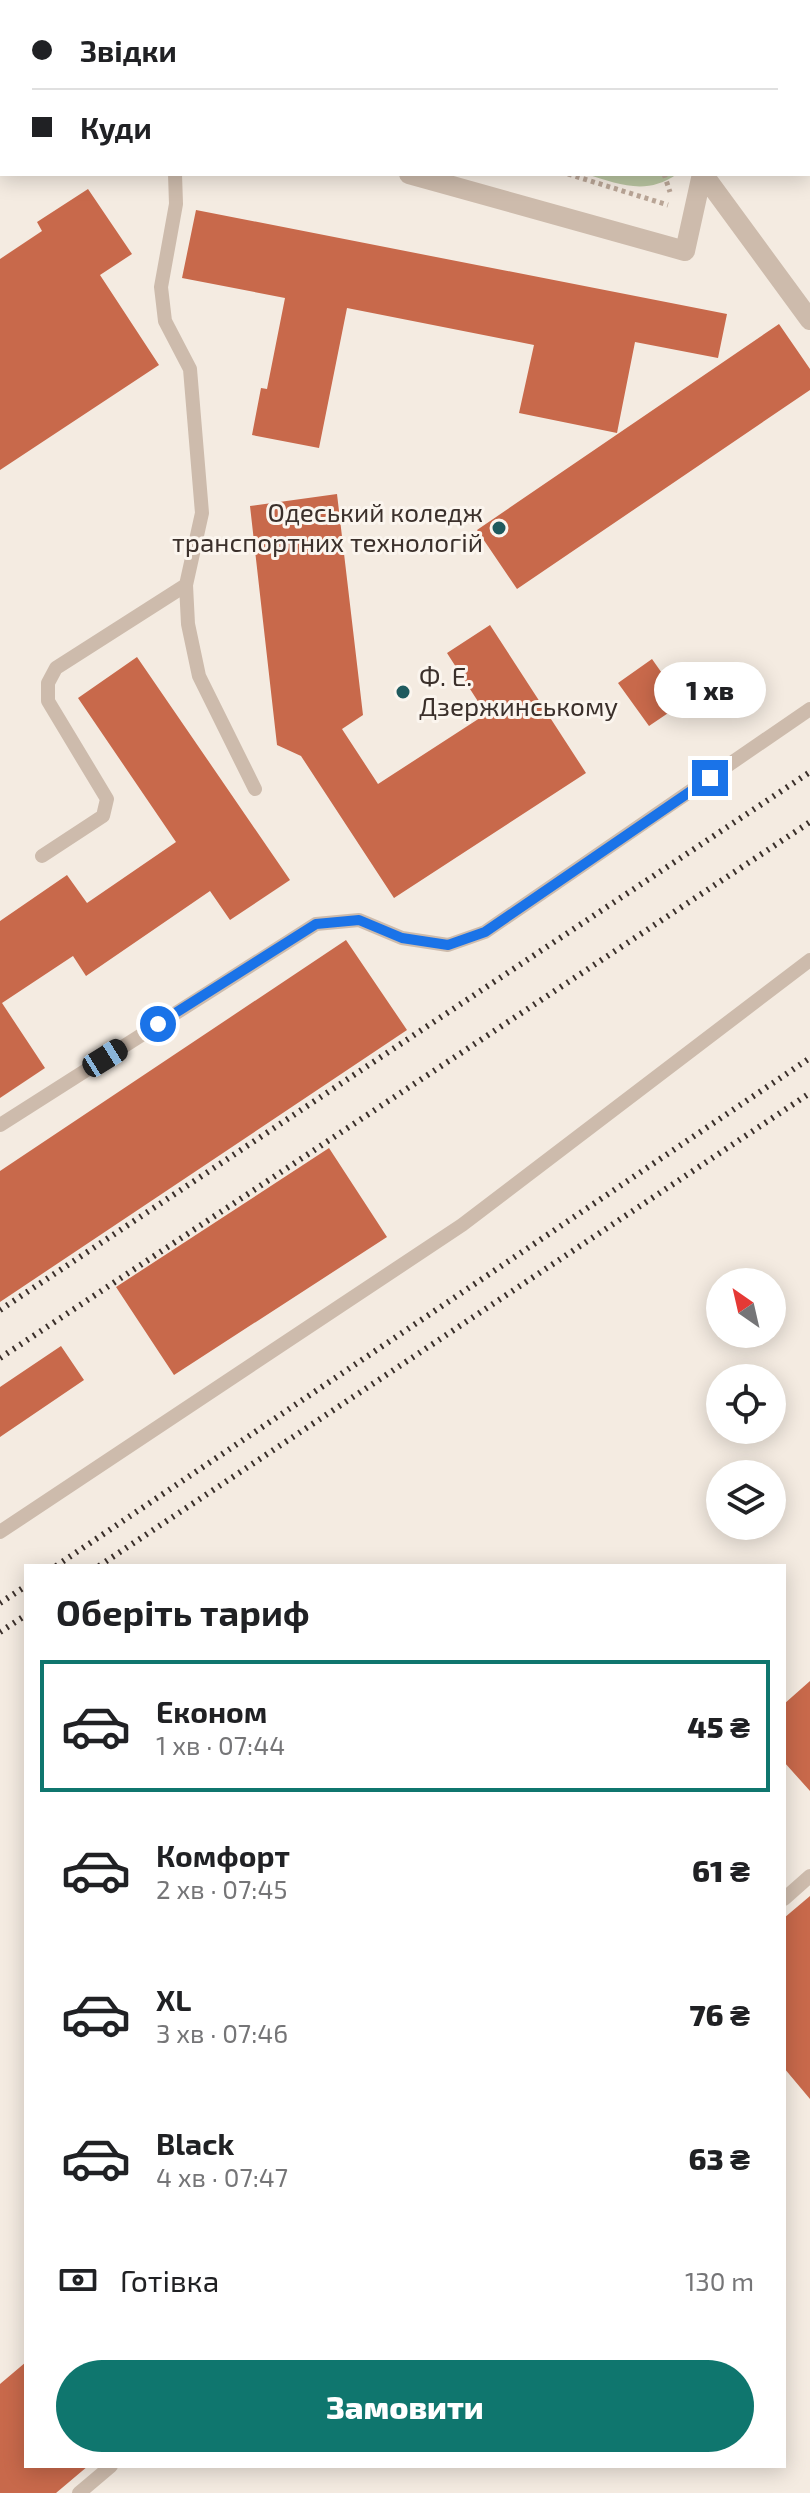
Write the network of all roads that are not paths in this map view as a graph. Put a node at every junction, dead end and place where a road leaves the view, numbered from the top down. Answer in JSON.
{"nodes":[{"id":1,"x":175,"y":176,"type":"edge"},
{"id":2,"x":416,"y":176,"type":"edge"},
{"id":3,"x":703,"y":176,"type":"edge"},
{"id":4,"x":704,"y":176,"type":"edge"},
{"id":5,"x":810,"y":320,"type":"edge"},
{"id":6,"x":186,"y":585,"type":"junction"},
{"id":7,"x":810,"y":709,"type":"edge"},
{"id":8,"x":255,"y":789,"type":"dead end"},
{"id":9,"x":42,"y":856,"type":"dead end"},
{"id":10,"x":810,"y":960,"type":"edge"},
{"id":11,"x":0,"y":1125,"type":"edge"},
{"id":12,"x":0,"y":1532,"type":"edge"},
{"id":13,"x":810,"y":1876,"type":"edge"},
{"id":14,"x":786,"y":1897,"type":"edge"},
{"id":15,"x":109,"y":2468,"type":"edge"},
{"id":16,"x":79,"y":2493,"type":"edge"}],
"edges":[{"from":1,"to":6,"type":"lane"},
{"from":2,"to":3,"type":"street"},
{"from":4,"to":5,"type":"street"},
{"from":6,"to":8,"type":"lane"},
{"from":6,"to":9,"type":"lane"},
{"from":7,"to":11,"type":"lane"},
{"from":10,"to":12,"type":"lane"},
{"from":13,"to":14,"type":"lane"},
{"from":15,"to":16,"type":"lane"}]}
